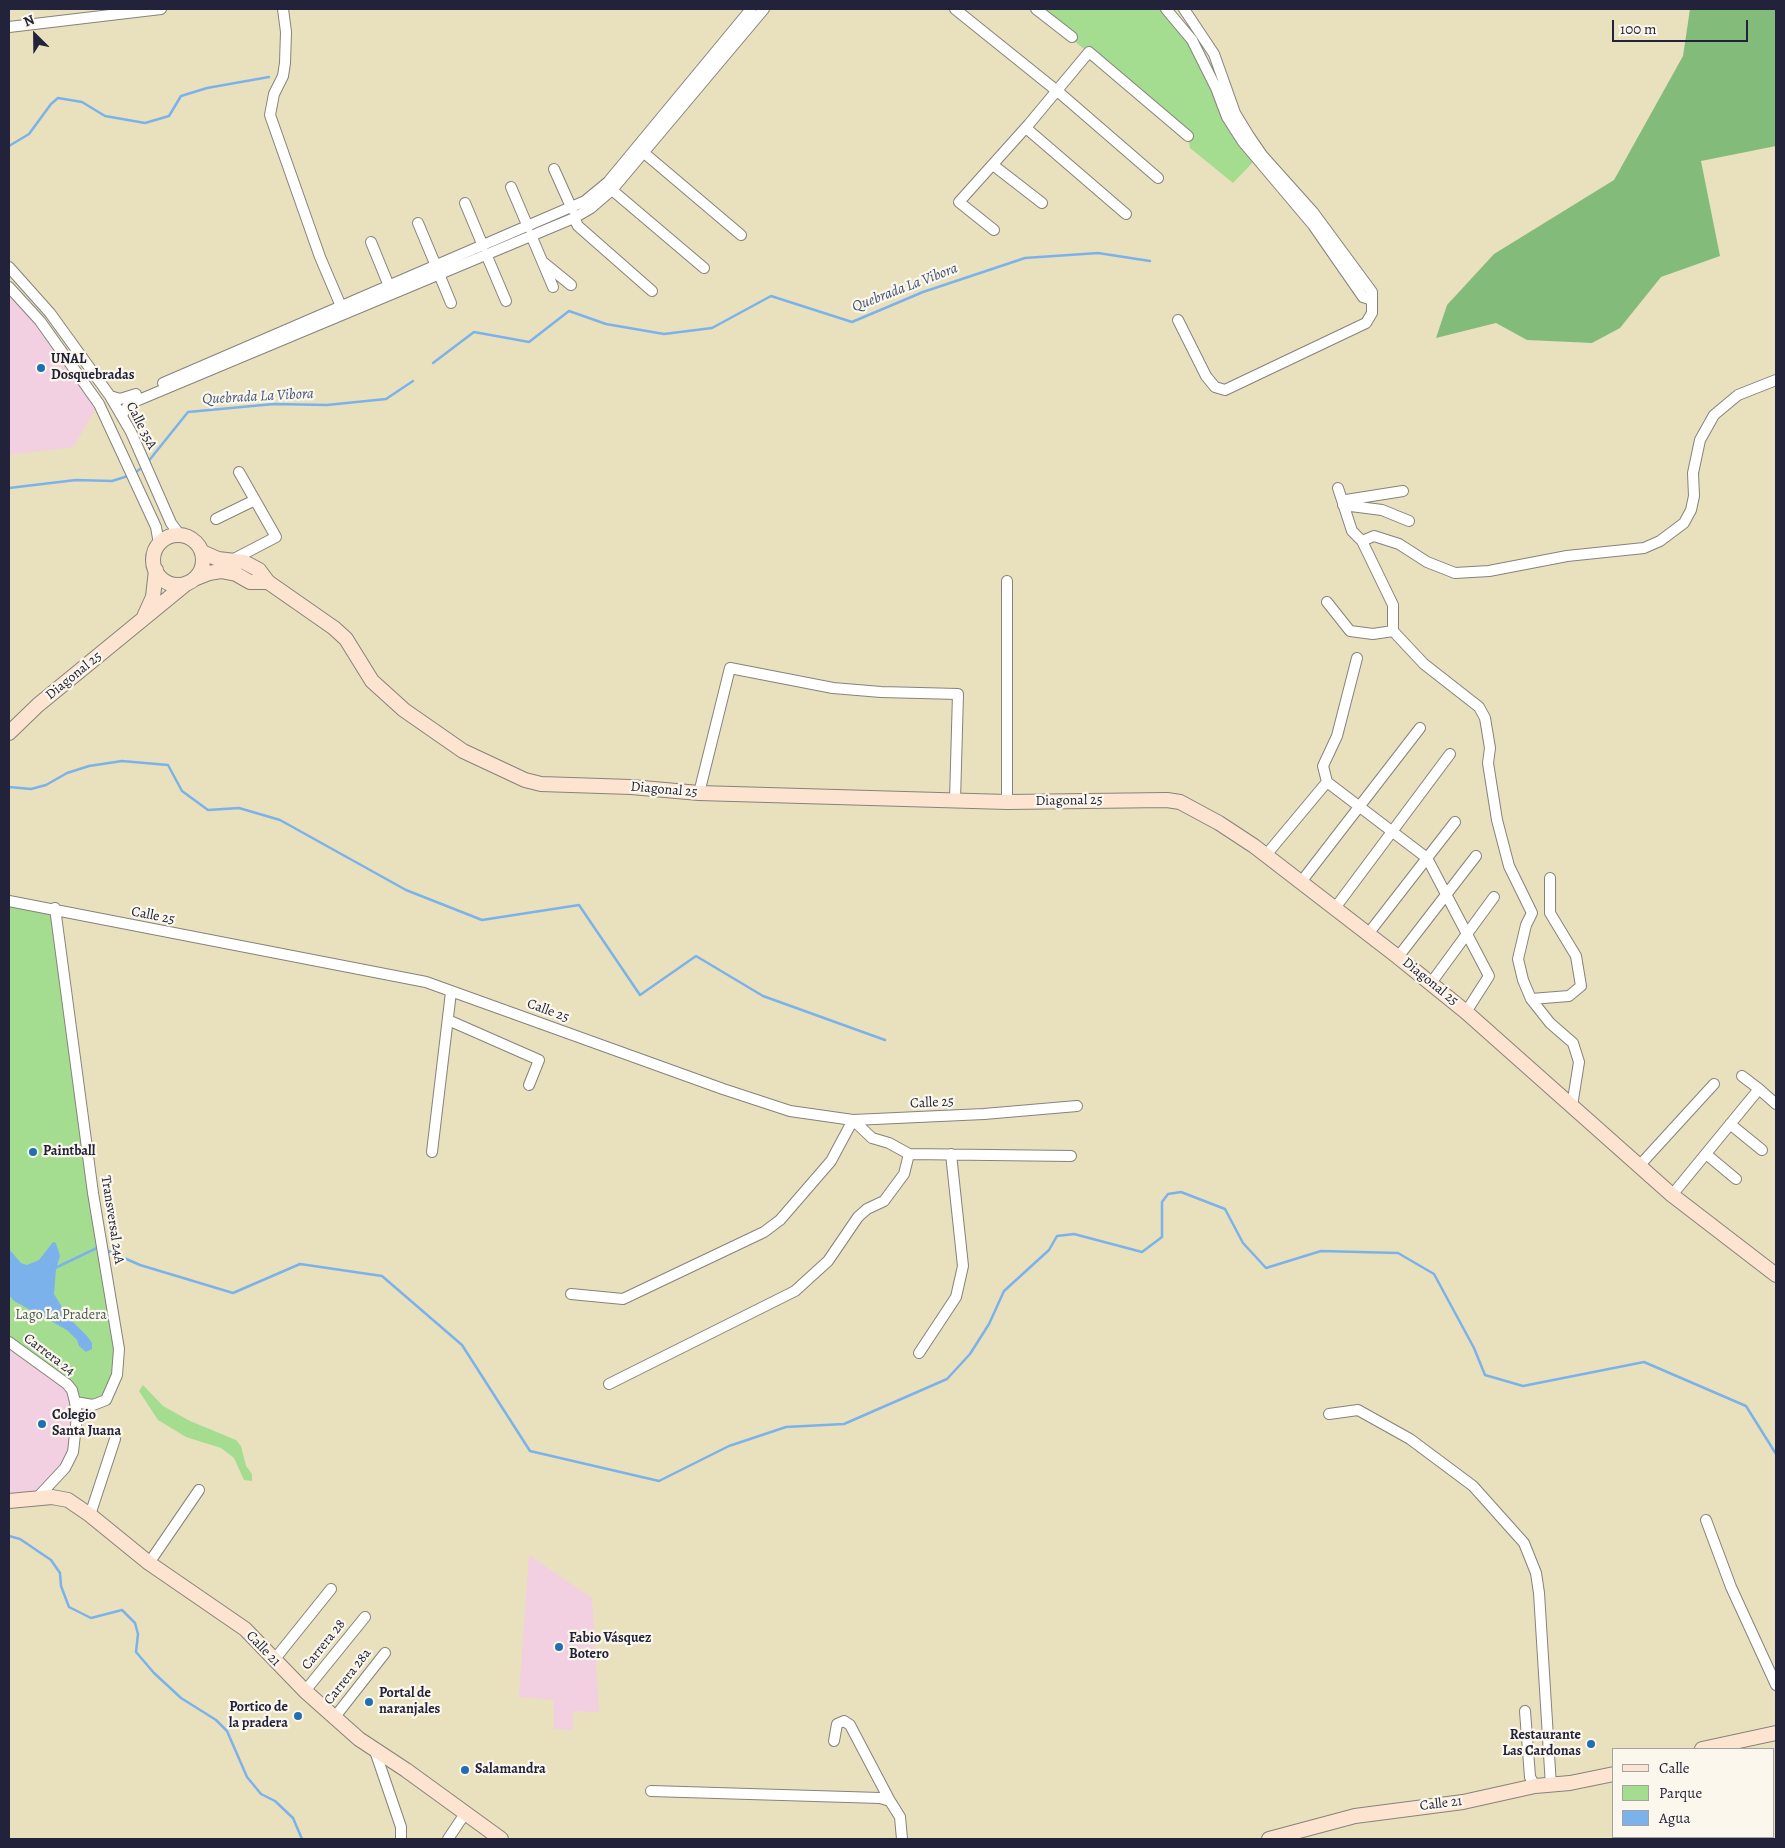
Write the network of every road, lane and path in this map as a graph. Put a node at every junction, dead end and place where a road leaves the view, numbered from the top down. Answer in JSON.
{"nodes":[{"id":1,"x":161,"y":9,"type":"edge"},
{"id":2,"x":283,"y":9,"type":"edge"},
{"id":3,"x":751,"y":9,"type":"edge"},
{"id":4,"x":764,"y":9,"type":"edge"},
{"id":5,"x":955,"y":9,"type":"edge"},
{"id":6,"x":1036,"y":9,"type":"edge"},
{"id":7,"x":1166,"y":9,"type":"edge"},
{"id":8,"x":1184,"y":9,"type":"edge"},
{"id":9,"x":9,"y":27,"type":"edge"},
{"id":10,"x":1072,"y":37,"type":"dead end"},
{"id":11,"x":1218,"y":63,"type":"junction"},
{"id":12,"x":1209,"y":73,"type":"junction"},
{"id":13,"x":1056,"y":90,"type":"junction"},
{"id":14,"x":1026,"y":128,"type":"junction"},
{"id":15,"x":1188,"y":136,"type":"dead end"},
{"id":16,"x":643,"y":152,"type":"junction"},
{"id":17,"x":993,"y":165,"type":"junction"},
{"id":18,"x":554,"y":169,"type":"dead end"},
{"id":19,"x":1158,"y":178,"type":"dead end"},
{"id":20,"x":511,"y":187,"type":"dead end"},
{"id":21,"x":612,"y":190,"type":"junction"},
{"id":22,"x":466,"y":203,"type":"dead end"},
{"id":23,"x":1042,"y":204,"type":"dead end"},
{"id":24,"x":573,"y":213,"type":"junction"},
{"id":25,"x":1126,"y":214,"type":"dead end"},
{"id":26,"x":418,"y":223,"type":"dead end"},
{"id":27,"x":994,"y":230,"type":"dead end"},
{"id":28,"x":530,"y":231,"type":"junction"},
{"id":29,"x":741,"y":235,"type":"dead end"},
{"id":30,"x":371,"y":242,"type":"dead end"},
{"id":31,"x":485,"y":250,"type":"junction"},
{"id":32,"x":542,"y":261,"type":"junction"},
{"id":33,"x":9,"y":267,"type":"edge"},
{"id":34,"x":704,"y":268,"type":"dead end"},
{"id":35,"x":438,"y":270,"type":"junction"},
{"id":36,"x":571,"y":285,"type":"dead end"},
{"id":37,"x":389,"y":286,"type":"junction"},
{"id":38,"x":9,"y":287,"type":"edge"},
{"id":39,"x":553,"y":287,"type":"dead end"},
{"id":40,"x":652,"y":292,"type":"dead end"},
{"id":41,"x":1372,"y":300,"type":"junction"},
{"id":42,"x":506,"y":301,"type":"dead end"},
{"id":43,"x":451,"y":303,"type":"dead end"},
{"id":44,"x":343,"y":310,"type":"junction"},
{"id":45,"x":1178,"y":320,"type":"dead end"},
{"id":46,"x":1776,"y":380,"type":"edge"},
{"id":47,"x":110,"y":396,"type":"junction"},
{"id":48,"x":122,"y":415,"type":"junction"},
{"id":49,"x":239,"y":472,"type":"dead end"},
{"id":50,"x":1338,"y":488,"type":"dead end"},
{"id":51,"x":1403,"y":491,"type":"dead end"},
{"id":52,"x":255,"y":500,"type":"junction"},
{"id":53,"x":1343,"y":503,"type":"junction"},
{"id":54,"x":216,"y":519,"type":"dead end"},
{"id":55,"x":1409,"y":520,"type":"dead end"},
{"id":56,"x":180,"y":535,"type":"junction"},
{"id":57,"x":1362,"y":541,"type":"junction"},
{"id":58,"x":159,"y":544,"type":"junction"},
{"id":59,"x":202,"y":552,"type":"junction"},
{"id":60,"x":230,"y":561,"type":"junction"},
{"id":61,"x":156,"y":570,"type":"junction"},
{"id":62,"x":209,"y":573,"type":"junction"},
{"id":63,"x":190,"y":581,"type":"junction"},
{"id":64,"x":1007,"y":581,"type":"dead end"},
{"id":65,"x":268,"y":582,"type":"junction"},
{"id":66,"x":1327,"y":602,"type":"dead end"},
{"id":67,"x":142,"y":622,"type":"junction"},
{"id":68,"x":1393,"y":631,"type":"junction"},
{"id":69,"x":1357,"y":658,"type":"dead end"},
{"id":70,"x":1420,"y":728,"type":"dead end"},
{"id":71,"x":9,"y":733,"type":"edge"},
{"id":72,"x":1450,"y":754,"type":"dead end"},
{"id":73,"x":1327,"y":782,"type":"junction"},
{"id":74,"x":699,"y":793,"type":"junction"},
{"id":75,"x":954,"y":800,"type":"junction"},
{"id":76,"x":1007,"y":802,"type":"junction"},
{"id":77,"x":1360,"y":807,"type":"junction"},
{"id":78,"x":1455,"y":822,"type":"dead end"},
{"id":79,"x":1393,"y":832,"type":"junction"},
{"id":80,"x":1266,"y":855,"type":"junction"},
{"id":81,"x":1476,"y":856,"type":"dead end"},
{"id":82,"x":1427,"y":858,"type":"junction"},
{"id":83,"x":1550,"y":878,"type":"dead end"},
{"id":84,"x":1301,"y":882,"type":"junction"},
{"id":85,"x":1447,"y":895,"type":"junction"},
{"id":86,"x":1494,"y":896,"type":"dead end"},
{"id":87,"x":9,"y":900,"type":"edge"},
{"id":88,"x":55,"y":908,"type":"junction"},
{"id":89,"x":1336,"y":908,"type":"junction"},
{"id":90,"x":1532,"y":913,"type":"junction"},
{"id":91,"x":1550,"y":913,"type":"junction"},
{"id":92,"x":1468,"y":933,"type":"junction"},
{"id":93,"x":1368,"y":934,"type":"junction"},
{"id":94,"x":1398,"y":957,"type":"junction"},
{"id":95,"x":1431,"y":983,"type":"junction"},
{"id":96,"x":451,"y":992,"type":"junction"},
{"id":97,"x":1531,"y":999,"type":"junction"},
{"id":98,"x":1466,"y":1012,"type":"junction"},
{"id":99,"x":448,"y":1020,"type":"junction"},
{"id":100,"x":1742,"y":1076,"type":"dead end"},
{"id":101,"x":1714,"y":1084,"type":"dead end"},
{"id":102,"x":530,"y":1085,"type":"dead end"},
{"id":103,"x":1759,"y":1089,"type":"junction"},
{"id":104,"x":1776,"y":1104,"type":"edge"},
{"id":105,"x":1077,"y":1106,"type":"dead end"},
{"id":106,"x":1572,"y":1106,"type":"junction"},
{"id":107,"x":853,"y":1120,"type":"junction"},
{"id":108,"x":1730,"y":1124,"type":"junction"},
{"id":109,"x":1762,"y":1150,"type":"dead end"},
{"id":110,"x":432,"y":1152,"type":"dead end"},
{"id":111,"x":908,"y":1154,"type":"junction"},
{"id":112,"x":951,"y":1154,"type":"junction"},
{"id":113,"x":1706,"y":1154,"type":"junction"},
{"id":114,"x":1071,"y":1156,"type":"dead end"},
{"id":115,"x":1639,"y":1166,"type":"junction"},
{"id":116,"x":1736,"y":1179,"type":"dead end"},
{"id":117,"x":1672,"y":1195,"type":"junction"},
{"id":118,"x":1776,"y":1275,"type":"edge"},
{"id":119,"x":571,"y":1294,"type":"dead end"},
{"id":120,"x":9,"y":1342,"type":"edge"},
{"id":121,"x":919,"y":1353,"type":"dead end"},
{"id":122,"x":609,"y":1384,"type":"dead end"},
{"id":123,"x":75,"y":1402,"type":"junction"},
{"id":124,"x":1329,"y":1414,"type":"dead end"},
{"id":125,"x":115,"y":1439,"type":"dead end"},
{"id":126,"x":199,"y":1490,"type":"dead end"},
{"id":127,"x":36,"y":1498,"type":"junction"},
{"id":128,"x":9,"y":1501,"type":"edge"},
{"id":129,"x":90,"y":1515,"type":"junction"},
{"id":130,"x":1706,"y":1520,"type":"dead end"},
{"id":131,"x":149,"y":1564,"type":"junction"},
{"id":132,"x":331,"y":1589,"type":"dead end"},
{"id":133,"x":365,"y":1616,"type":"dead end"},
{"id":134,"x":385,"y":1653,"type":"dead end"},
{"id":135,"x":274,"y":1660,"type":"junction"},
{"id":136,"x":1776,"y":1685,"type":"edge"},
{"id":137,"x":305,"y":1691,"type":"junction"},
{"id":138,"x":1525,"y":1712,"type":"dead end"},
{"id":139,"x":334,"y":1718,"type":"junction"},
{"id":140,"x":1776,"y":1732,"type":"edge"},
{"id":141,"x":834,"y":1742,"type":"dead end"},
{"id":142,"x":1706,"y":1748,"type":"edge"},
{"id":143,"x":376,"y":1751,"type":"junction"},
{"id":144,"x":1612,"y":1774,"type":"edge"},
{"id":145,"x":1535,"y":1786,"type":"junction"},
{"id":146,"x":1551,"y":1786,"type":"junction"},
{"id":147,"x":651,"y":1791,"type":"dead end"},
{"id":148,"x":890,"y":1801,"type":"junction"},
{"id":149,"x":464,"y":1815,"type":"junction"},
{"id":150,"x":401,"y":1839,"type":"edge"},
{"id":151,"x":448,"y":1839,"type":"edge"},
{"id":152,"x":501,"y":1839,"type":"edge"},
{"id":153,"x":902,"y":1839,"type":"edge"},
{"id":154,"x":1269,"y":1839,"type":"edge"}],
"edges":[{"from":1,"to":9,"type":"street"},
{"from":2,"to":44,"type":"street"},
{"from":3,"to":24,"type":"street"},
{"from":4,"to":16,"type":"street"},
{"from":5,"to":13,"type":"street"},
{"from":6,"to":10,"type":"street"},
{"from":7,"to":12,"type":"street"},
{"from":8,"to":11,"type":"street"},
{"from":11,"to":12,"type":"street"},
{"from":11,"to":41,"type":"street"},
{"from":12,"to":41,"type":"street"},
{"from":13,"to":14,"type":"street"},
{"from":13,"to":15,"type":"street"},
{"from":13,"to":19,"type":"street"},
{"from":14,"to":17,"type":"street"},
{"from":14,"to":25,"type":"street"},
{"from":16,"to":21,"type":"street"},
{"from":16,"to":29,"type":"street"},
{"from":17,"to":23,"type":"street"},
{"from":17,"to":27,"type":"street"},
{"from":18,"to":24,"type":"street"},
{"from":20,"to":28,"type":"street"},
{"from":21,"to":24,"type":"street"},
{"from":21,"to":34,"type":"street"},
{"from":22,"to":31,"type":"street"},
{"from":24,"to":28,"type":"street"},
{"from":24,"to":40,"type":"street"},
{"from":26,"to":35,"type":"street"},
{"from":28,"to":31,"type":"street"},
{"from":28,"to":32,"type":"street"},
{"from":30,"to":37,"type":"street"},
{"from":31,"to":35,"type":"street"},
{"from":31,"to":42,"type":"street"},
{"from":32,"to":36,"type":"street"},
{"from":32,"to":39,"type":"street"},
{"from":33,"to":47,"type":"street","name":"Calle 35A"},
{"from":35,"to":37,"type":"street"},
{"from":35,"to":43,"type":"street"},
{"from":35,"to":44,"type":"street"},
{"from":37,"to":44,"type":"street"},
{"from":38,"to":58,"type":"street","name":"Calle 35A"},
{"from":41,"to":45,"type":"street"},
{"from":44,"to":47,"type":"street"},
{"from":44,"to":48,"type":"street"},
{"from":46,"to":57,"type":"street"},
{"from":47,"to":48,"type":"street","name":"Calle 35A"},
{"from":48,"to":56,"type":"street","name":"Calle 35A"},
{"from":49,"to":52,"type":"street"},
{"from":50,"to":53,"type":"street"},
{"from":51,"to":53,"type":"street"},
{"from":52,"to":54,"type":"street"},
{"from":52,"to":60,"type":"street"},
{"from":53,"to":55,"type":"street"},
{"from":53,"to":57,"type":"street"},
{"from":56,"to":58,"type":"street"},
{"from":56,"to":59,"type":"street"},
{"from":57,"to":68,"type":"street"},
{"from":58,"to":61,"type":"street"},
{"from":59,"to":60,"type":"street","name":"Diagonal 25"},
{"from":59,"to":63,"type":"street"},
{"from":60,"to":62,"type":"street"},
{"from":60,"to":65,"type":"street","name":"Diagonal 25"},
{"from":61,"to":63,"type":"street"},
{"from":61,"to":67,"type":"street","name":"Diagonal 25"},
{"from":62,"to":63,"type":"street","name":"Diagonal 25"},
{"from":62,"to":65,"type":"street","name":"Diagonal 25"},
{"from":63,"to":67,"type":"street","name":"Diagonal 25"},
{"from":64,"to":76,"type":"street"},
{"from":65,"to":74,"type":"street","name":"Diagonal 25"},
{"from":66,"to":68,"type":"street"},
{"from":67,"to":71,"type":"street","name":"Diagonal 25"},
{"from":68,"to":90,"type":"street"},
{"from":69,"to":73,"type":"street"},
{"from":70,"to":77,"type":"street"},
{"from":72,"to":79,"type":"street"},
{"from":73,"to":77,"type":"street"},
{"from":73,"to":80,"type":"street"},
{"from":74,"to":75,"type":"street","name":"Diagonal 25"},
{"from":74,"to":75,"type":"street"},
{"from":75,"to":76,"type":"street","name":"Diagonal 25"},
{"from":76,"to":80,"type":"street","name":"Diagonal 25"},
{"from":77,"to":79,"type":"street"},
{"from":77,"to":84,"type":"street"},
{"from":78,"to":82,"type":"street"},
{"from":79,"to":82,"type":"street"},
{"from":79,"to":89,"type":"street"},
{"from":80,"to":84,"type":"street","name":"Diagonal 25"},
{"from":81,"to":85,"type":"street"},
{"from":82,"to":85,"type":"street"},
{"from":82,"to":93,"type":"street"},
{"from":83,"to":91,"type":"street"},
{"from":84,"to":89,"type":"street","name":"Diagonal 25"},
{"from":85,"to":92,"type":"street"},
{"from":85,"to":94,"type":"street"},
{"from":86,"to":92,"type":"street"},
{"from":87,"to":88,"type":"street","name":"Calle 25"},
{"from":88,"to":96,"type":"street","name":"Calle 25"},
{"from":88,"to":123,"type":"street","name":"Transversal 24A"},
{"from":89,"to":93,"type":"street","name":"Diagonal 25"},
{"from":90,"to":91,"type":"street"},
{"from":90,"to":97,"type":"street"},
{"from":91,"to":97,"type":"street"},
{"from":92,"to":95,"type":"street"},
{"from":92,"to":98,"type":"street"},
{"from":93,"to":94,"type":"street","name":"Diagonal 25"},
{"from":94,"to":95,"type":"street","name":"Diagonal 25"},
{"from":95,"to":98,"type":"street","name":"Diagonal 25"},
{"from":96,"to":99,"type":"street"},
{"from":96,"to":107,"type":"street","name":"Calle 25"},
{"from":97,"to":106,"type":"street"},
{"from":98,"to":106,"type":"street","name":"Diagonal 25"},
{"from":99,"to":102,"type":"street"},
{"from":99,"to":110,"type":"street"},
{"from":100,"to":103,"type":"street"},
{"from":101,"to":115,"type":"street"},
{"from":103,"to":104,"type":"street"},
{"from":103,"to":108,"type":"street"},
{"from":105,"to":107,"type":"street","name":"Calle 25"},
{"from":106,"to":115,"type":"street","name":"Diagonal 25"},
{"from":107,"to":111,"type":"street"},
{"from":107,"to":119,"type":"street"},
{"from":108,"to":109,"type":"street"},
{"from":108,"to":113,"type":"street"},
{"from":111,"to":112,"type":"street"},
{"from":111,"to":122,"type":"street"},
{"from":112,"to":114,"type":"street"},
{"from":112,"to":121,"type":"street"},
{"from":113,"to":116,"type":"street"},
{"from":113,"to":117,"type":"street"},
{"from":115,"to":117,"type":"street","name":"Diagonal 25"},
{"from":117,"to":118,"type":"street","name":"Diagonal 25"},
{"from":120,"to":123,"type":"street","name":"Carrera 24"},
{"from":123,"to":127,"type":"street"},
{"from":124,"to":146,"type":"street"},
{"from":125,"to":129,"type":"street"},
{"from":126,"to":131,"type":"street"},
{"from":127,"to":128,"type":"street","name":"Calle 21"},
{"from":127,"to":129,"type":"street","name":"Calle 21"},
{"from":129,"to":131,"type":"street","name":"Calle 21"},
{"from":130,"to":136,"type":"street"},
{"from":131,"to":135,"type":"street","name":"Calle 21"},
{"from":132,"to":135,"type":"street"},
{"from":133,"to":137,"type":"street","name":"Carrera 28"},
{"from":134,"to":139,"type":"street","name":"Carrera 28a"},
{"from":135,"to":137,"type":"street","name":"Calle 21"},
{"from":137,"to":139,"type":"street","name":"Calle 21"},
{"from":138,"to":145,"type":"street"},
{"from":139,"to":143,"type":"street","name":"Calle 21"},
{"from":140,"to":142,"type":"street"},
{"from":141,"to":148,"type":"street"},
{"from":143,"to":149,"type":"street","name":"Calle 21"},
{"from":143,"to":150,"type":"street"},
{"from":144,"to":146,"type":"street","name":"Calle 21"},
{"from":145,"to":146,"type":"street","name":"Calle 21"},
{"from":145,"to":154,"type":"street","name":"Calle 21"},
{"from":147,"to":148,"type":"street"},
{"from":148,"to":153,"type":"street"},
{"from":149,"to":151,"type":"street"},
{"from":149,"to":152,"type":"street","name":"Calle 21"}]}
